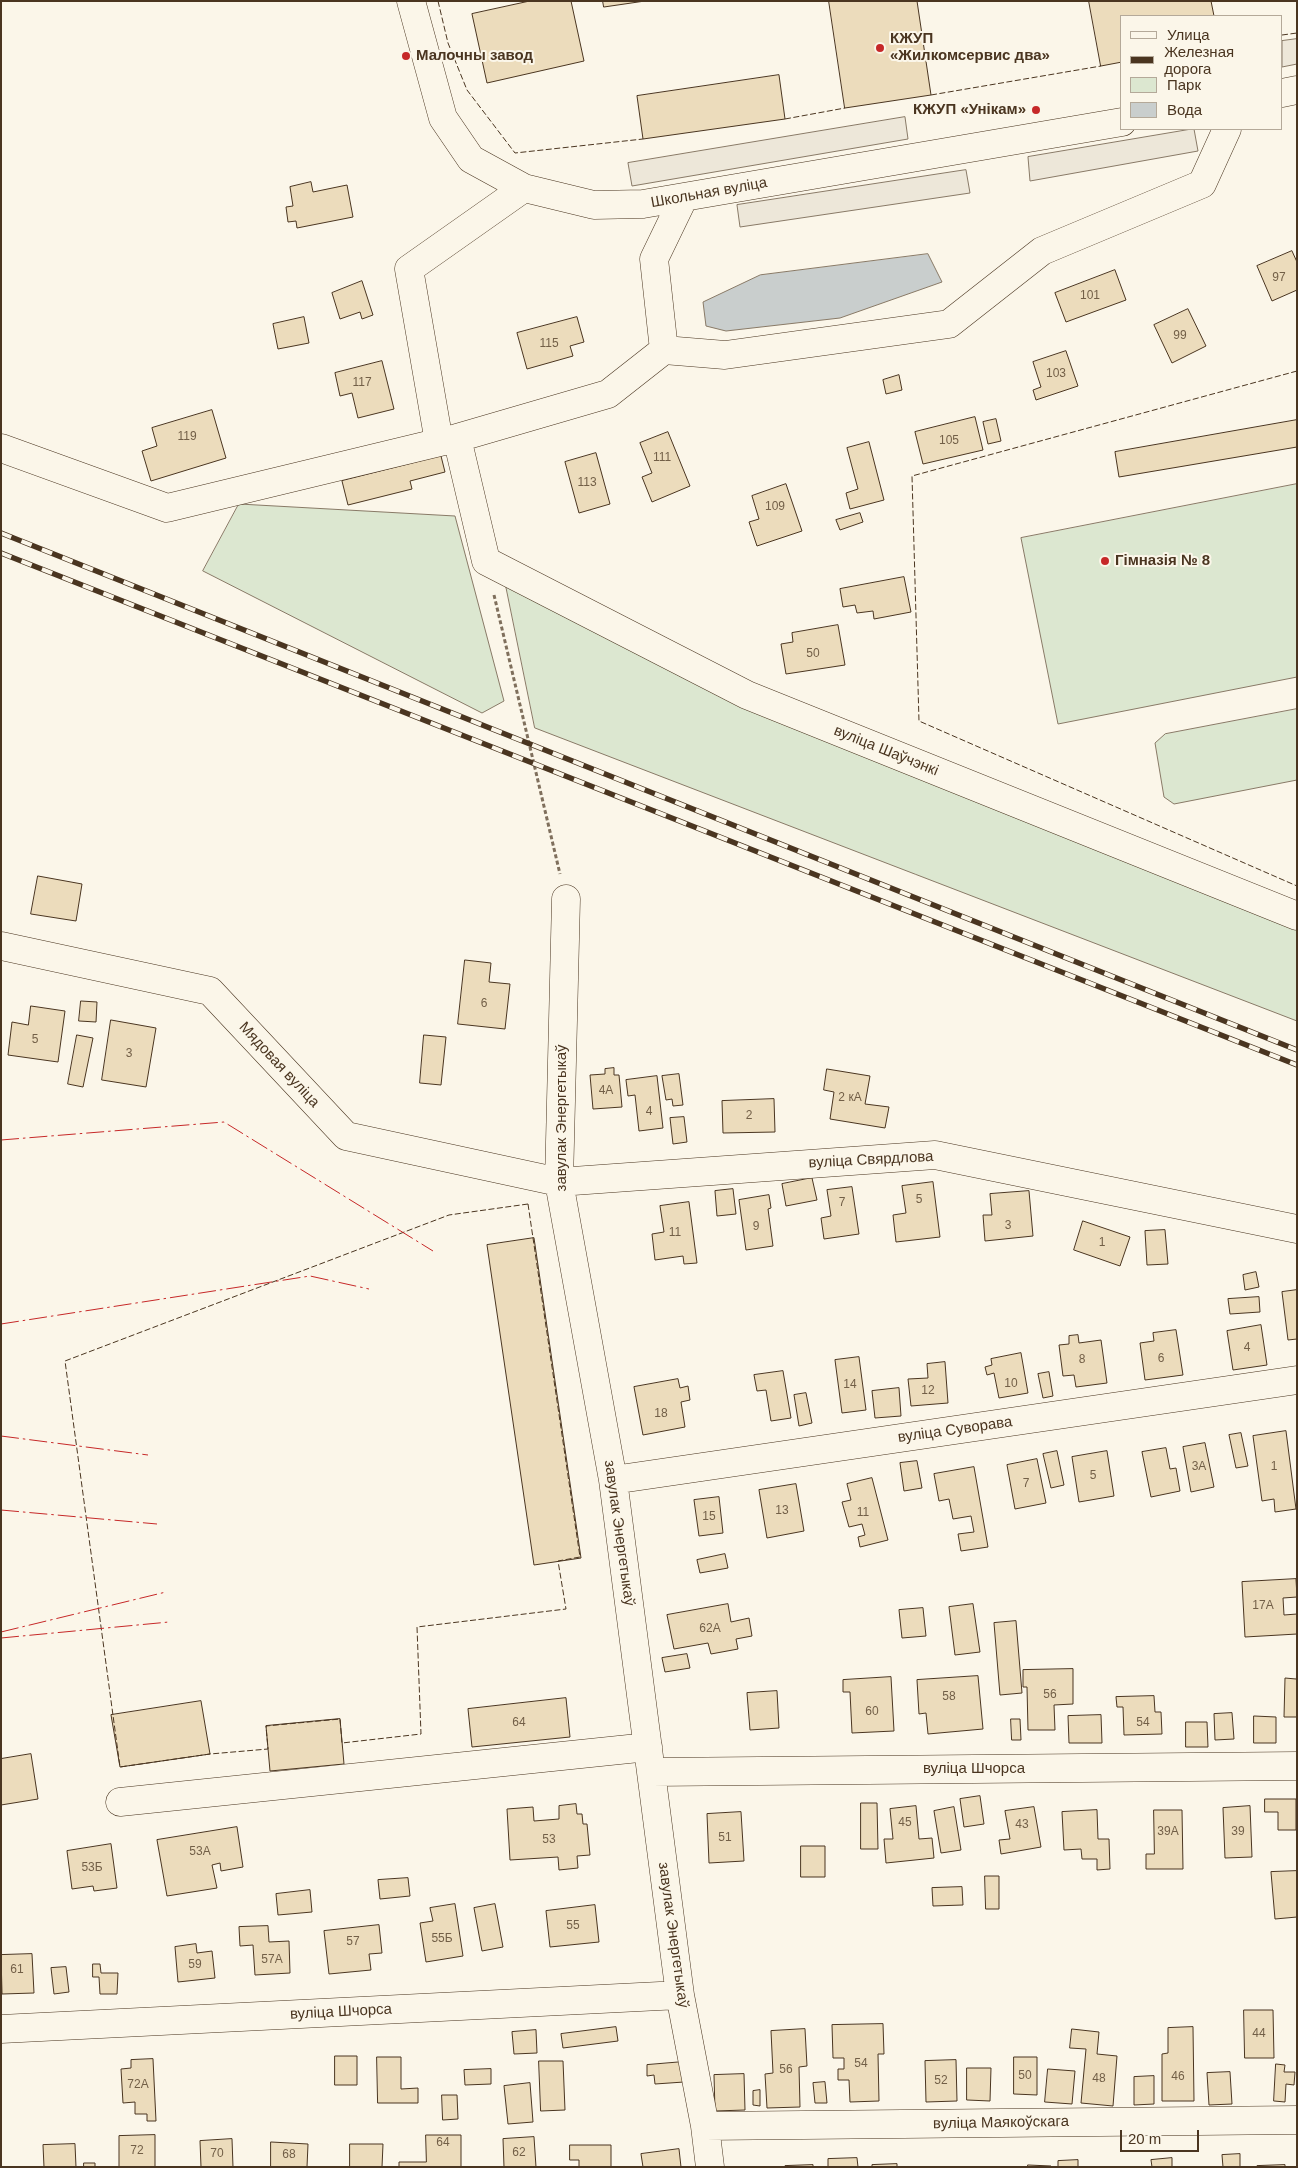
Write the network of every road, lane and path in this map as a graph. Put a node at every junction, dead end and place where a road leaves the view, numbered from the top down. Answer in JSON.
{"nodes":[{"id":1,"x":411,"y":1,"type":"edge"},
{"id":2,"x":1297,"y":90,"type":"edge"},
{"id":3,"x":1283,"y":94,"type":"edge"},
{"id":4,"x":1120,"y":122,"type":"edge"},
{"id":5,"x":1227,"y":130,"type":"edge"},
{"id":6,"x":524,"y":188,"type":"junction"},
{"id":7,"x":684,"y":197,"type":"junction"},
{"id":8,"x":664,"y":350,"type":"junction"},
{"id":9,"x":448,"y":440,"type":"junction"},
{"id":10,"x":1,"y":448,"type":"edge"},
{"id":11,"x":486,"y":561,"type":"junction"},
{"id":12,"x":566,"y":898,"type":"joint"},
{"id":13,"x":1297,"y":916,"type":"edge"},
{"id":14,"x":1,"y":946,"type":"edge"},
{"id":15,"x":559,"y":1182,"type":"junction"},
{"id":16,"x":1297,"y":1229,"type":"edge"},
{"id":17,"x":1297,"y":1380,"type":"edge"},
{"id":18,"x":613,"y":1480,"type":"junction"},
{"id":19,"x":650,"y":1759,"type":"junction"},
{"id":20,"x":1297,"y":1766,"type":"edge"},
{"id":21,"x":120,"y":1802,"type":"dead end"},
{"id":22,"x":680,"y":1994,"type":"junction"},
{"id":23,"x":1,"y":2029,"type":"edge"},
{"id":24,"x":1297,"y":2120,"type":"edge"},
{"id":25,"x":705,"y":2126,"type":"junction"},
{"id":26,"x":710,"y":2167,"type":"edge"}],
"edges":[{"from":1,"to":6,"type":"street","name":"Школьная вуліца"},
{"from":2,"to":3,"type":"street"},
{"from":4,"to":7,"type":"street","name":"Школьная вуліца"},
{"from":5,"to":8,"type":"street"},
{"from":6,"to":7,"type":"street","name":"Школьная вуліца"},
{"from":6,"to":9,"type":"street"},
{"from":7,"to":8,"type":"street"},
{"from":8,"to":9,"type":"street"},
{"from":9,"to":10,"type":"street"},
{"from":9,"to":11,"type":"street"},
{"from":11,"to":12,"type":"path"},
{"from":11,"to":13,"type":"street","name":"вуліца Шаўчэнкі"},
{"from":12,"to":15,"type":"street","name":"завулак Энергетыкаў"},
{"from":14,"to":15,"type":"street","name":"Мядовая вуліца"},
{"from":15,"to":16,"type":"street","name":"вуліца Свярдлова"},
{"from":15,"to":18,"type":"street","name":"завулак Энергетыкаў"},
{"from":17,"to":18,"type":"street","name":"вуліца Суворава"},
{"from":18,"to":19,"type":"street","name":"завулак Энергетыкаў"},
{"from":19,"to":20,"type":"street","name":"вуліца Шчорса"},
{"from":19,"to":21,"type":"street","name":"вуліца Шчорса"},
{"from":19,"to":22,"type":"street","name":"завулак Энергетыкаў"},
{"from":22,"to":23,"type":"street","name":"вуліца Шчорса"},
{"from":22,"to":25,"type":"street","name":"завулак Энергетыкаў"},
{"from":24,"to":25,"type":"street","name":"вуліца Маякоўскага"},
{"from":25,"to":26,"type":"street","name":"завулак Энергетыкаў"}]}
